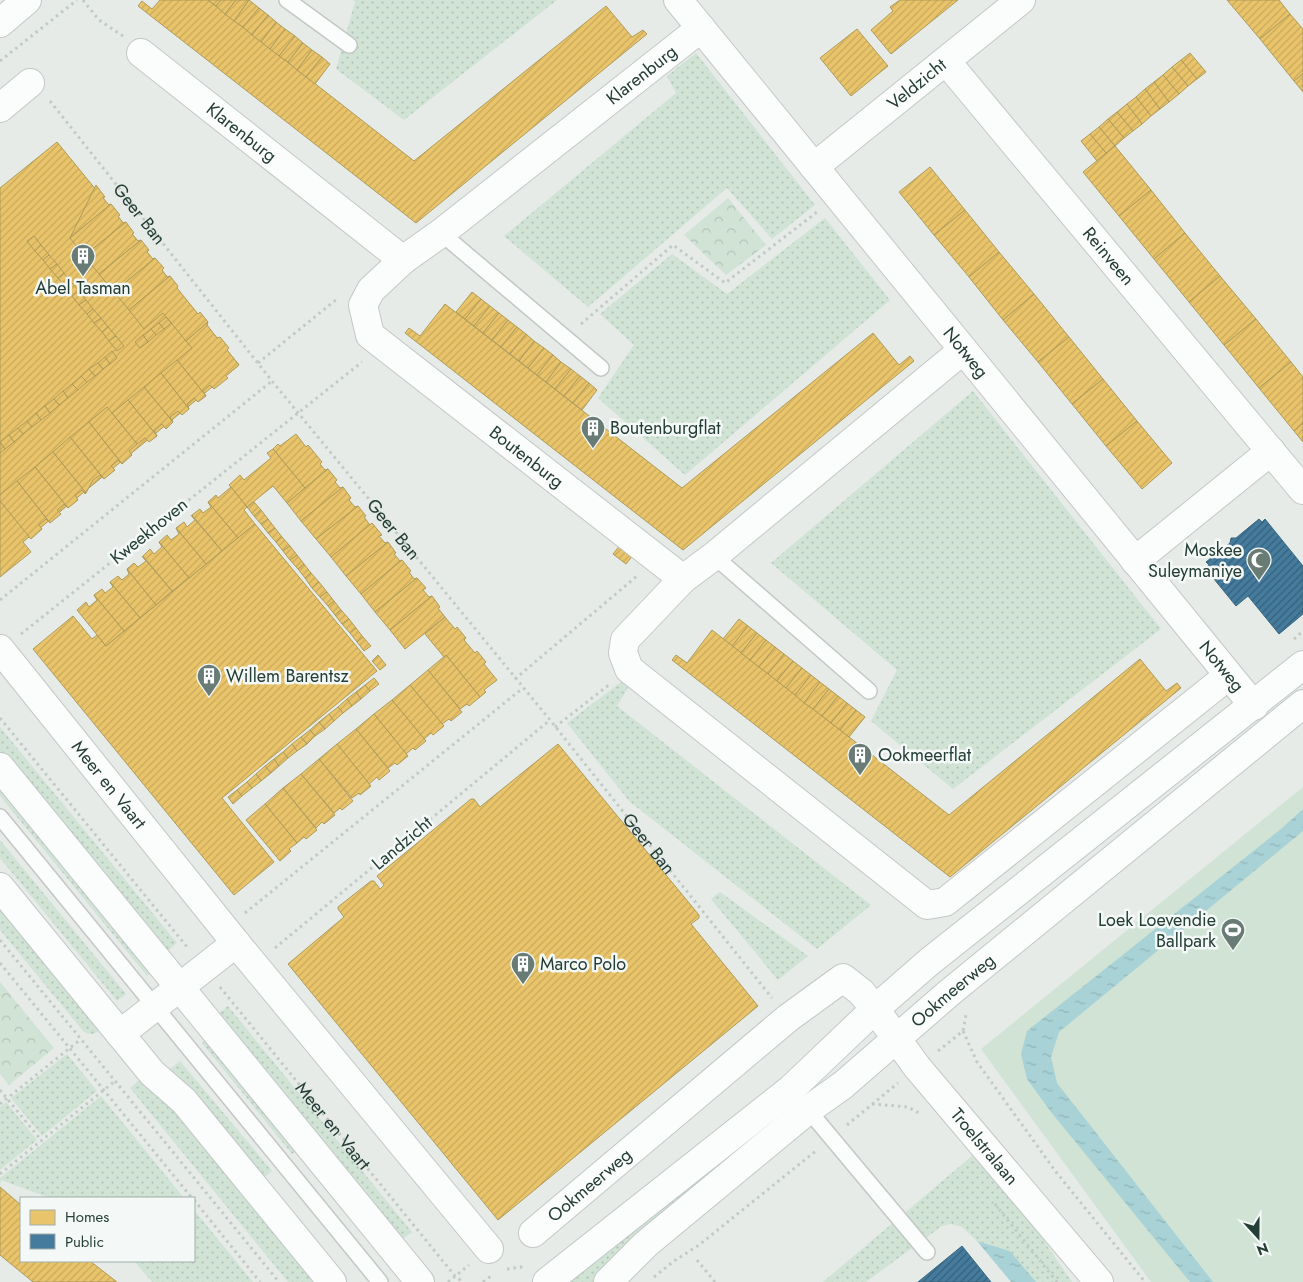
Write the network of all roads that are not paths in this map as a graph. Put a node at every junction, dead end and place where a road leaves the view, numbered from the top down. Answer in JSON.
{"nodes":[{"id":1,"x":28,"y":0,"type":"edge"},
{"id":2,"x":287,"y":0,"type":"edge"},
{"id":3,"x":678,"y":0,"type":"edge"},
{"id":4,"x":1021,"y":0,"type":"edge"},
{"id":5,"x":0,"y":23,"type":"edge"},
{"id":6,"x":701,"y":28,"type":"junction"},
{"id":7,"x":349,"y":45,"type":"dead end"},
{"id":8,"x":141,"y":53,"type":"road end"},
{"id":9,"x":946,"y":60,"type":"junction"},
{"id":10,"x":30,"y":83,"type":"road end"},
{"id":11,"x":0,"y":108,"type":"edge"},
{"id":12,"x":814,"y":167,"type":"junction"},
{"id":13,"x":441,"y":233,"type":"junction"},
{"id":14,"x":403,"y":260,"type":"junction"},
{"id":15,"x":376,"y":340,"type":"joint"},
{"id":16,"x":963,"y":350,"type":"junction"},
{"id":17,"x":602,"y":368,"type":"dead end"},
{"id":18,"x":1271,"y":451,"type":"junction"},
{"id":19,"x":1303,"y":490,"type":"edge"},
{"id":20,"x":714,"y":556,"type":"junction"},
{"id":21,"x":1135,"y":561,"type":"junction"},
{"id":22,"x":683,"y":579,"type":"junction"},
{"id":23,"x":0,"y":650,"type":"edge"},
{"id":24,"x":1303,"y":666,"type":"edge"},
{"id":25,"x":1228,"y":676,"type":"junction"},
{"id":26,"x":869,"y":691,"type":"dead end"},
{"id":27,"x":1303,"y":704,"type":"edge"},
{"id":28,"x":1254,"y":706,"type":"junction"},
{"id":29,"x":0,"y":767,"type":"edge"},
{"id":30,"x":0,"y":817,"type":"edge"},
{"id":31,"x":0,"y":887,"type":"edge"},
{"id":32,"x":230,"y":936,"type":"junction"},
{"id":33,"x":180,"y":988,"type":"junction"},
{"id":34,"x":155,"y":1007,"type":"junction"},
{"id":35,"x":875,"y":1009,"type":"junction"},
{"id":36,"x":120,"y":1034,"type":"junction"},
{"id":37,"x":897,"y":1040,"type":"junction"},
{"id":38,"x":791,"y":1089,"type":"junction"},
{"id":39,"x":808,"y":1110,"type":"junction"},
{"id":40,"x":533,"y":1233,"type":"dead end"},
{"id":41,"x":489,"y":1249,"type":"dead end"},
{"id":42,"x":927,"y":1252,"type":"dead end"},
{"id":43,"x":332,"y":1282,"type":"edge"},
{"id":44,"x":380,"y":1282,"type":"edge"},
{"id":45,"x":420,"y":1282,"type":"edge"},
{"id":46,"x":547,"y":1282,"type":"edge"},
{"id":47,"x":608,"y":1282,"type":"edge"},
{"id":48,"x":1099,"y":1282,"type":"edge"}],
"edges":[{"from":1,"to":5,"type":"street"},
{"from":2,"to":7,"type":"lane"},
{"from":3,"to":6,"type":"street","name":"Notweg"},
{"from":4,"to":9,"type":"street","name":"Veldzicht"},
{"from":6,"to":12,"type":"street","name":"Notweg"},
{"from":6,"to":13,"type":"street","name":"Klarenburg"},
{"from":8,"to":14,"type":"street","name":"Klarenburg"},
{"from":9,"to":12,"type":"street","name":"Veldzicht"},
{"from":9,"to":18,"type":"street","name":"Reinveen"},
{"from":10,"to":11,"type":"street"},
{"from":12,"to":16,"type":"street","name":"Notweg"},
{"from":13,"to":14,"type":"street","name":"Klarenburg"},
{"from":13,"to":17,"type":"lane"},
{"from":14,"to":15,"type":"street","name":"Klarenburg"},
{"from":15,"to":22,"type":"street","name":"Boutenburg"},
{"from":16,"to":20,"type":"street"},
{"from":16,"to":21,"type":"street","name":"Notweg"},
{"from":18,"to":19,"type":"street","name":"Reinveen"},
{"from":18,"to":21,"type":"street"},
{"from":20,"to":22,"type":"street"},
{"from":20,"to":26,"type":"lane"},
{"from":21,"to":25,"type":"street","name":"Notweg"},
{"from":22,"to":25,"type":"street"},
{"from":23,"to":32,"type":"street","name":"Meer en Vaart"},
{"from":24,"to":28,"type":"street"},
{"from":25,"to":28,"type":"street","name":"Notweg"},
{"from":27,"to":37,"type":"street","name":"Ookmeerweg"},
{"from":28,"to":35,"type":"street"},
{"from":29,"to":33,"type":"street","name":"Meer en Vaart"},
{"from":30,"to":34,"type":"lane"},
{"from":31,"to":36,"type":"street"},
{"from":32,"to":33,"type":"street"},
{"from":32,"to":41,"type":"street","name":"Meer en Vaart"},
{"from":33,"to":34,"type":"street"},
{"from":33,"to":45,"type":"street","name":"Meer en Vaart"},
{"from":34,"to":36,"type":"street"},
{"from":34,"to":44,"type":"lane"},
{"from":35,"to":37,"type":"street","name":"Troelstralaan"},
{"from":35,"to":38,"type":"street"},
{"from":35,"to":40,"type":"street","name":"Ookmeerweg"},
{"from":36,"to":43,"type":"street"},
{"from":37,"to":39,"type":"street","name":"Ookmeerweg"},
{"from":37,"to":48,"type":"street","name":"Troelstralaan"},
{"from":38,"to":39,"type":"lane"},
{"from":38,"to":46,"type":"street"},
{"from":39,"to":42,"type":"lane"},
{"from":39,"to":47,"type":"street","name":"Ookmeerweg"}]}
